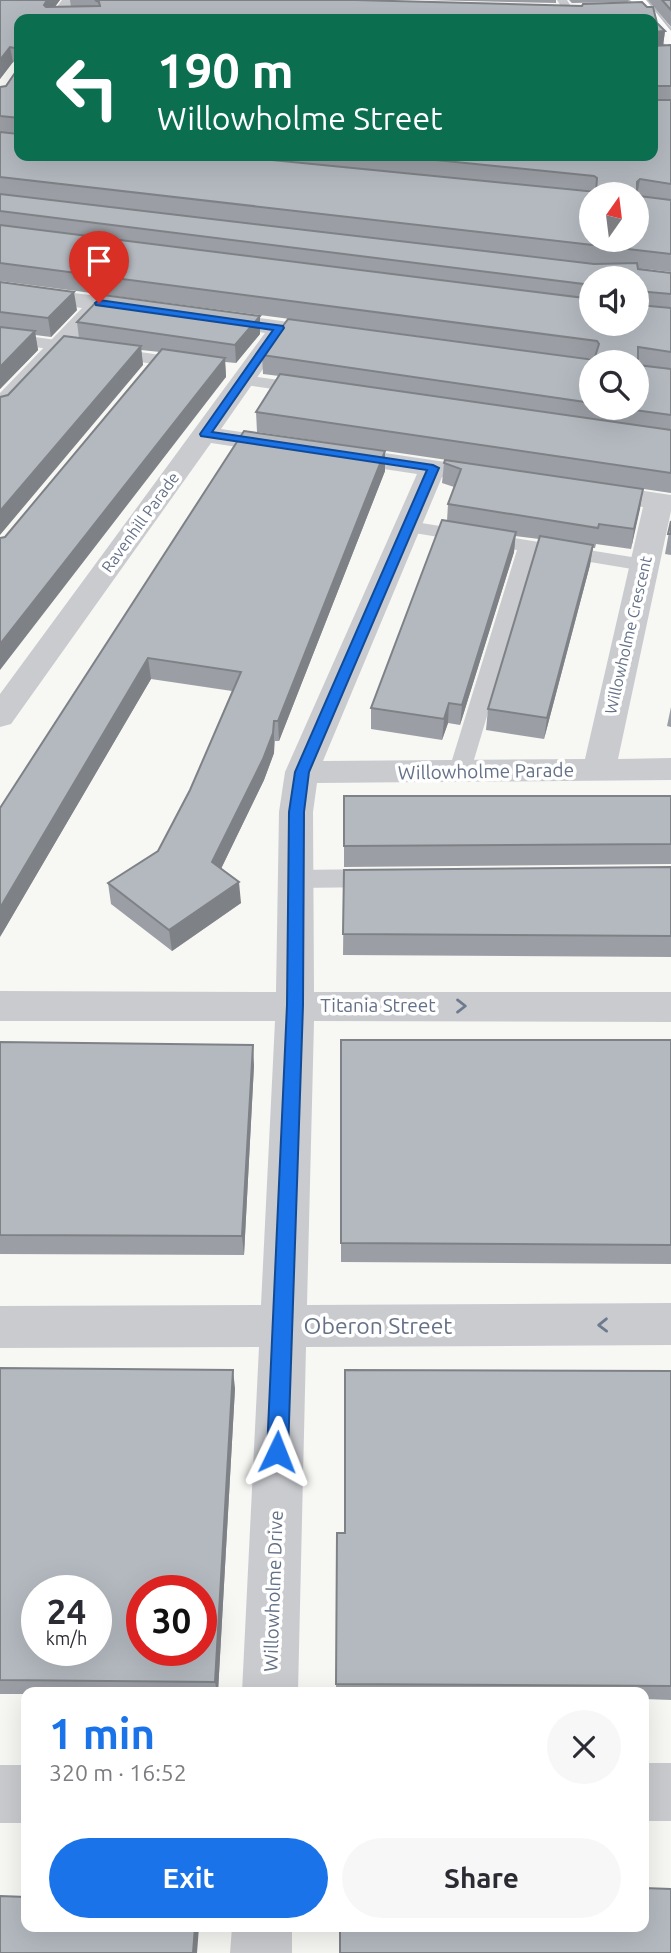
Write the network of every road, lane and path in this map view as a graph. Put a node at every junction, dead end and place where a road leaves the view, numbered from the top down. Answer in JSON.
{"nodes":[{"id":1,"x":642,"y":5,"type":"edge"},
{"id":2,"x":566,"y":10,"type":"edge"},
{"id":3,"x":623,"y":10,"type":"edge"},
{"id":4,"x":590,"y":11,"type":"edge"},
{"id":5,"x":658,"y":32,"type":"edge"},
{"id":6,"x":668,"y":49,"type":"edge"},
{"id":7,"x":0,"y":290,"type":"edge"},
{"id":8,"x":99,"y":303,"type":"junction"},
{"id":9,"x":280,"y":328,"type":"junction"},
{"id":10,"x":0,"y":337,"type":"edge"},
{"id":11,"x":361,"y":339,"type":"edge"},
{"id":12,"x":58,"y":345,"type":"junction"},
{"id":13,"x":159,"y":360,"type":"junction"},
{"id":14,"x":232,"y":372,"type":"junction"},
{"id":15,"x":141,"y":381,"type":"edge"},
{"id":16,"x":327,"y":392,"type":"edge"},
{"id":17,"x":0,"y":407,"type":"edge"},
{"id":18,"x":205,"y":434,"type":"junction"},
{"id":19,"x":433,"y":468,"type":"junction"},
{"id":20,"x":486,"y":476,"type":"edge"},
{"id":21,"x":565,"y":487,"type":"edge"},
{"id":22,"x":664,"y":502,"type":"edge"},
{"id":23,"x":409,"y":527,"type":"junction"},
{"id":24,"x":528,"y":546,"type":"junction"},
{"id":25,"x":644,"y":565,"type":"junction"},
{"id":26,"x":0,"y":717,"type":"edge"},
{"id":27,"x":671,"y":769,"type":"edge"},
{"id":28,"x":598,"y":770,"type":"junction"},
{"id":29,"x":302,"y":772,"type":"junction"},
{"id":30,"x":459,"y":773,"type":"junction"},
{"id":31,"x":407,"y":878,"type":"edge"},
{"id":32,"x":296,"y":879,"type":"junction"},
{"id":33,"x":295,"y":1005,"type":"junction"},
{"id":34,"x":0,"y":1006,"type":"edge"},
{"id":35,"x":671,"y":1007,"type":"edge"},
{"id":36,"x":671,"y":1324,"type":"edge"},
{"id":37,"x":282,"y":1326,"type":"junction"},
{"id":38,"x":0,"y":1327,"type":"edge"},
{"id":39,"x":270,"y":1687,"type":"edge"},
{"id":40,"x":649,"y":1792,"type":"edge"},
{"id":41,"x":671,"y":1793,"type":"edge"},
{"id":42,"x":0,"y":1794,"type":"edge"},
{"id":43,"x":21,"y":1794,"type":"edge"},
{"id":44,"x":262,"y":1932,"type":"edge"},
{"id":45,"x":261,"y":1953,"type":"edge"}],
"edges":[{"from":1,"to":3,"type":"street"},
{"from":2,"to":4,"type":"street"},
{"from":5,"to":6,"type":"street"},
{"from":7,"to":8,"type":"street"},
{"from":8,"to":9,"type":"street"},
{"from":8,"to":12,"type":"street"},
{"from":9,"to":11,"type":"street"},
{"from":9,"to":14,"type":"street","name":"Ravenhill Parade"},
{"from":10,"to":12,"type":"lane"},
{"from":12,"to":13,"type":"lane"},
{"from":12,"to":17,"type":"street"},
{"from":13,"to":14,"type":"lane"},
{"from":13,"to":15,"type":"lane"},
{"from":14,"to":16,"type":"lane"},
{"from":14,"to":18,"type":"street","name":"Ravenhill Parade"},
{"from":18,"to":19,"type":"street"},
{"from":18,"to":26,"type":"street","name":"Ravenhill Parade"},
{"from":19,"to":20,"type":"street"},
{"from":19,"to":23,"type":"street","name":"Willowholme Drive"},
{"from":21,"to":22,"type":"street"},
{"from":22,"to":25,"type":"street","name":"Willowholme Crescent"},
{"from":23,"to":24,"type":"lane"},
{"from":23,"to":29,"type":"street","name":"Willowholme Drive"},
{"from":24,"to":25,"type":"lane"},
{"from":24,"to":30,"type":"lane"},
{"from":25,"to":28,"type":"street","name":"Willowholme Crescent"},
{"from":27,"to":28,"type":"street","name":"Willowholme Parade"},
{"from":28,"to":30,"type":"street","name":"Willowholme Parade"},
{"from":29,"to":30,"type":"street","name":"Willowholme Parade"},
{"from":29,"to":32,"type":"street","name":"Willowholme Drive"},
{"from":31,"to":32,"type":"lane"},
{"from":32,"to":33,"type":"street","name":"Willowholme Drive"},
{"from":33,"to":34,"type":"street","name":"Titania Street"},
{"from":33,"to":35,"type":"street","name":"Titania Street","one_way":true},
{"from":33,"to":37,"type":"street","name":"Willowholme Drive"},
{"from":36,"to":37,"type":"street","name":"Oberon Street","one_way":true},
{"from":37,"to":38,"type":"street","name":"Oberon Street"},
{"from":37,"to":39,"type":"street","name":"Willowholme Drive"},
{"from":40,"to":41,"type":"street"},
{"from":42,"to":43,"type":"street"},
{"from":44,"to":45,"type":"street"}]}
